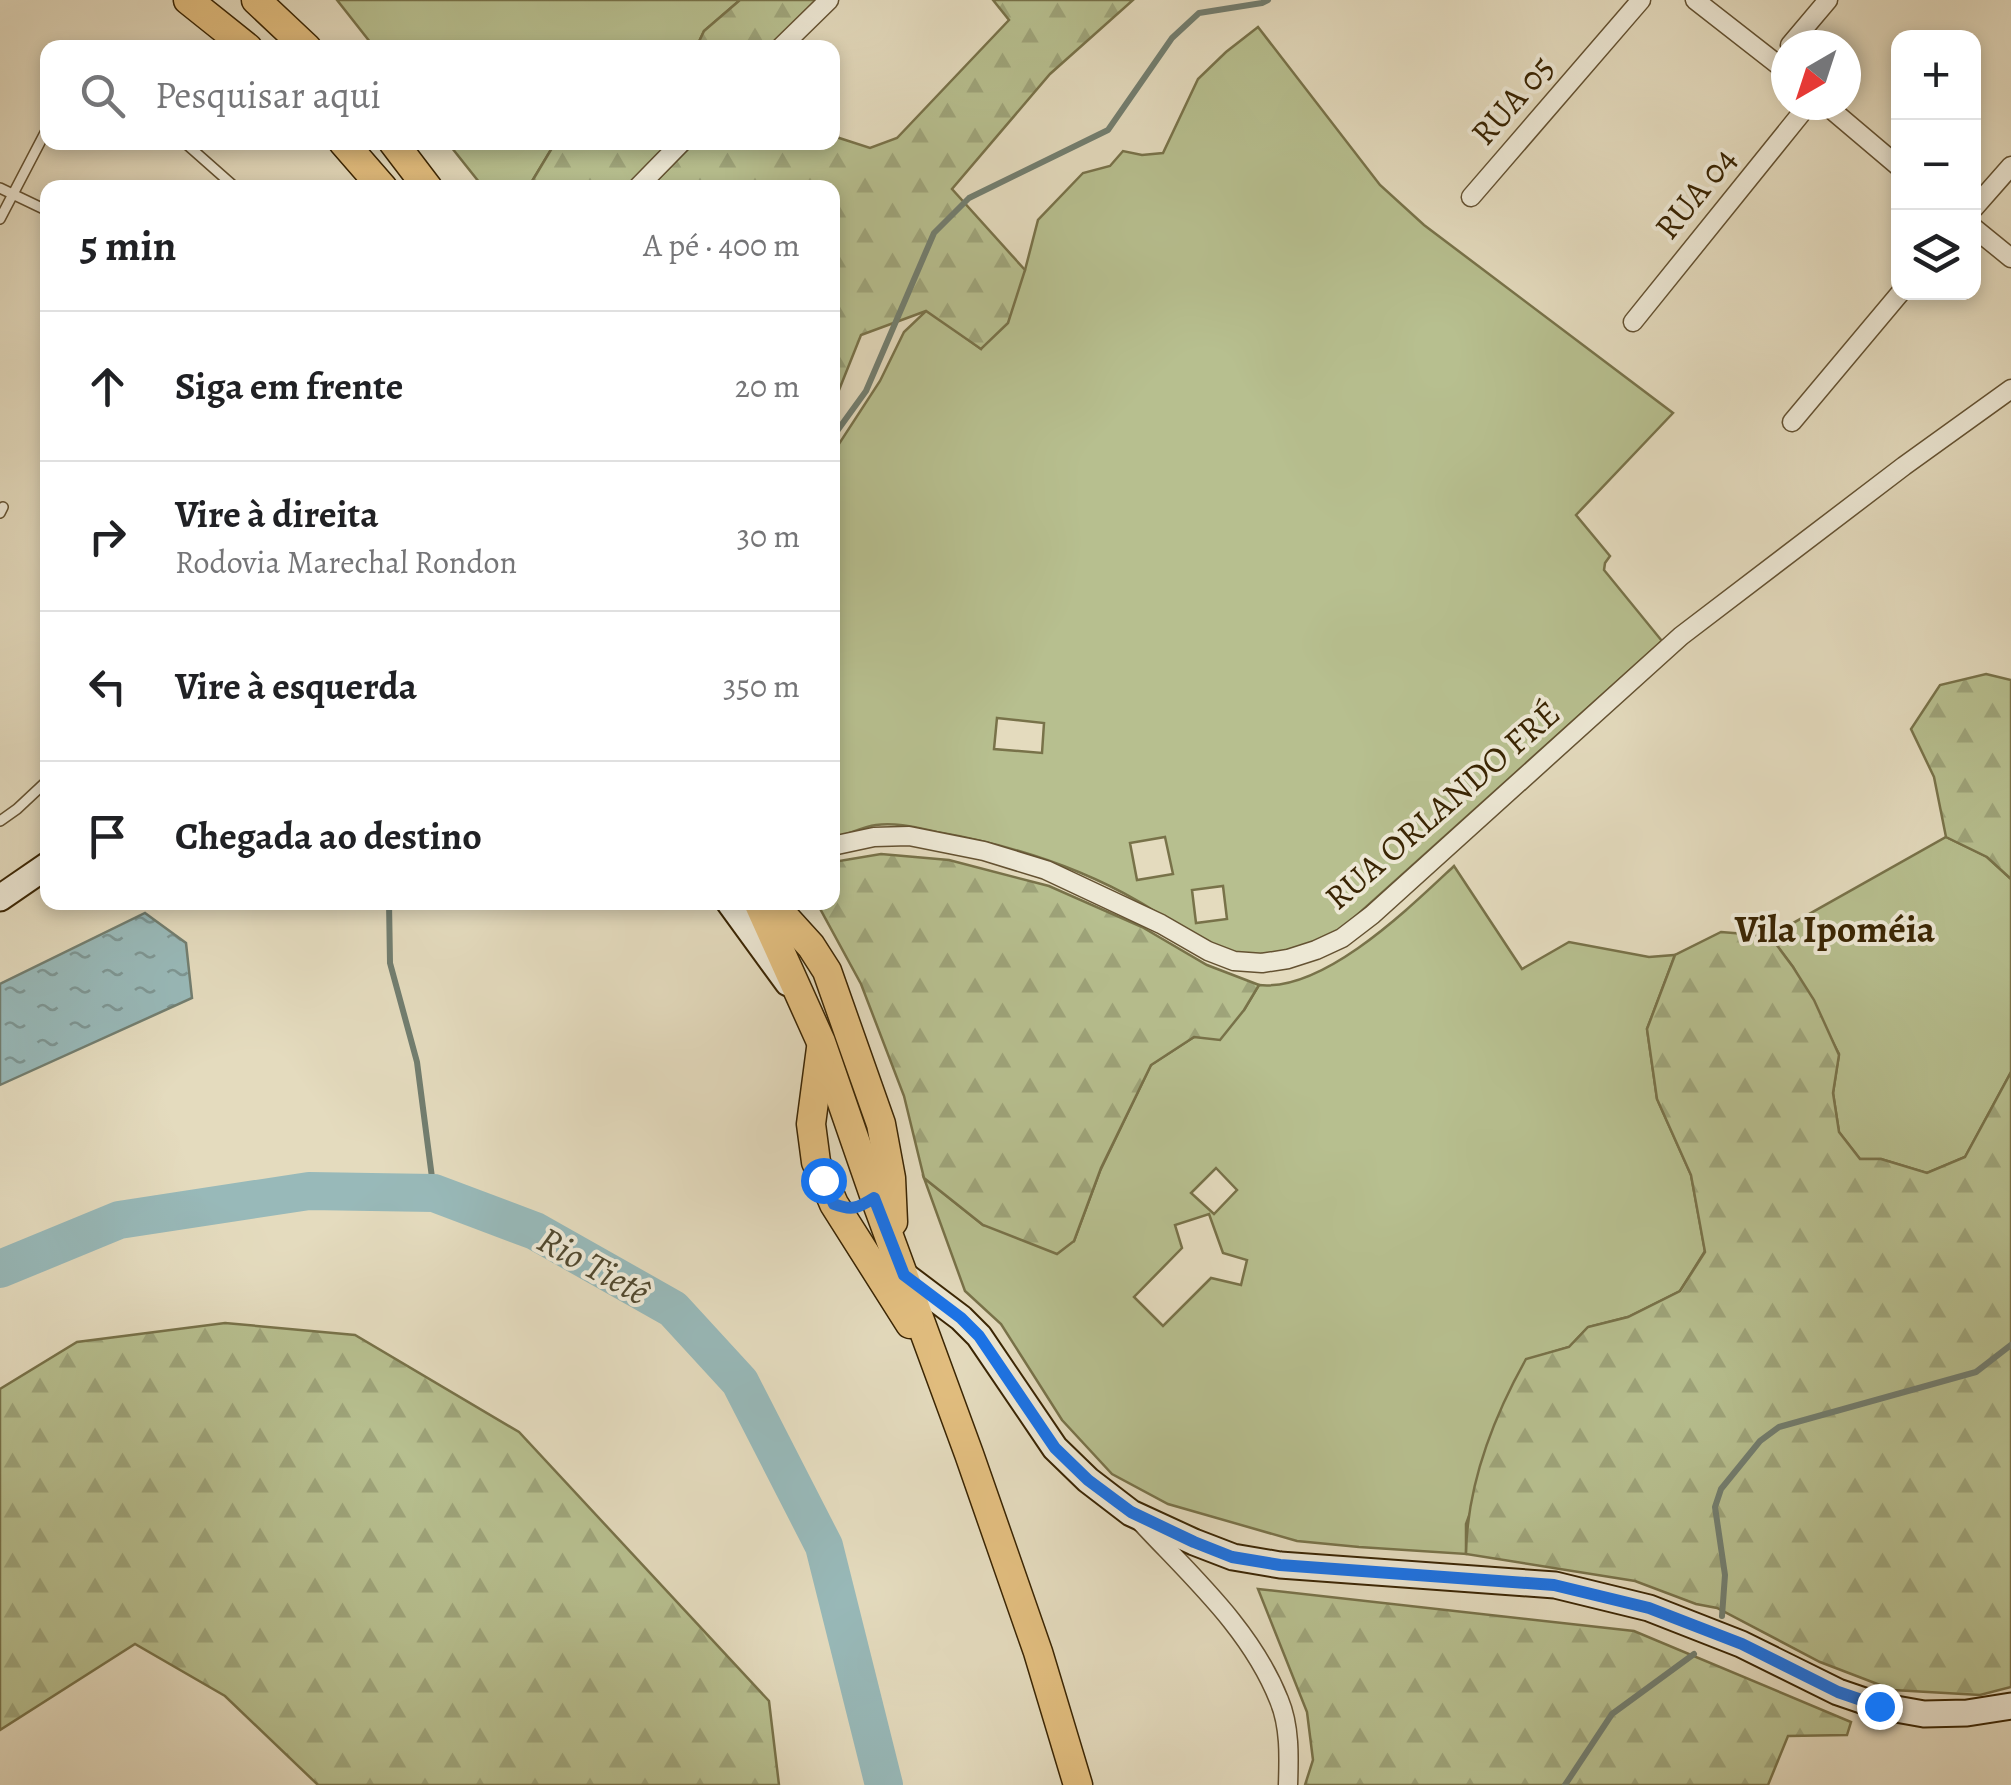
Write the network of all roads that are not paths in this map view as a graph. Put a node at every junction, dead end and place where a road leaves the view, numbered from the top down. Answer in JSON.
{"nodes":[{"id":1,"x":188,"y":0,"type":"edge"},
{"id":2,"x":256,"y":0,"type":"edge"},
{"id":3,"x":829,"y":0,"type":"edge"},
{"id":4,"x":1641,"y":0,"type":"edge"},
{"id":5,"x":1695,"y":0,"type":"edge"},
{"id":6,"x":1828,"y":0,"type":"edge"},
{"id":7,"x":1805,"y":30,"type":"edge"},
{"id":8,"x":238,"y":40,"type":"edge"},
{"id":9,"x":298,"y":40,"type":"edge"},
{"id":10,"x":788,"y":40,"type":"edge"},
{"id":11,"x":1771,"y":49,"type":"edge"},
{"id":12,"x":1796,"y":120,"type":"edge"},
{"id":13,"x":1844,"y":120,"type":"edge"},
{"id":14,"x":40,"y":143,"type":"edge"},
{"id":15,"x":193,"y":150,"type":"edge"},
{"id":16,"x":351,"y":150,"type":"edge"},
{"id":17,"x":399,"y":150,"type":"edge"},
{"id":18,"x":674,"y":150,"type":"edge"},
{"id":19,"x":1891,"y":160,"type":"edge"},
{"id":20,"x":2011,"y":166,"type":"edge"},
{"id":21,"x":227,"y":180,"type":"edge"},
{"id":22,"x":376,"y":180,"type":"edge"},
{"id":23,"x":422,"y":180,"type":"edge"},
{"id":24,"x":646,"y":180,"type":"edge"},
{"id":25,"x":0,"y":188,"type":"edge"},
{"id":26,"x":12,"y":194,"type":"junction"},
{"id":27,"x":1471,"y":197,"type":"dead end"},
{"id":28,"x":1981,"y":200,"type":"edge"},
{"id":29,"x":40,"y":207,"type":"edge"},
{"id":30,"x":0,"y":218,"type":"edge"},
{"id":31,"x":1981,"y":234,"type":"edge"},
{"id":32,"x":2011,"y":258,"type":"edge"},
{"id":33,"x":1895,"y":300,"type":"edge"},
{"id":34,"x":1633,"y":322,"type":"dead end"},
{"id":35,"x":2011,"y":389,"type":"edge"},
{"id":36,"x":1792,"y":422,"type":"dead end"},
{"id":37,"x":40,"y":787,"type":"edge"},
{"id":38,"x":0,"y":821,"type":"edge"},
{"id":39,"x":840,"y":844,"type":"edge"},
{"id":40,"x":40,"y":870,"type":"edge"},
{"id":41,"x":0,"y":898,"type":"edge"},
{"id":42,"x":735,"y":910,"type":"edge"},
{"id":43,"x":762,"y":910,"type":"edge"},
{"id":44,"x":778,"y":910,"type":"edge"},
{"id":45,"x":806,"y":1008,"type":"junction"},
{"id":46,"x":822,"y":1042,"type":"junction"},
{"id":47,"x":883,"y":1188,"type":"junction"},
{"id":48,"x":834,"y":1204,"type":"junction"},
{"id":49,"x":904,"y":1275,"type":"junction"},
{"id":50,"x":934,"y":1362,"type":"junction"},
{"id":51,"x":1131,"y":1512,"type":"junction"},
{"id":52,"x":2011,"y":1706,"type":"edge"},
{"id":53,"x":1078,"y":1785,"type":"edge"},
{"id":54,"x":1288,"y":1785,"type":"edge"}],
"edges":[{"from":1,"to":8,"type":"main road"},
{"from":2,"to":9,"type":"main road"},
{"from":3,"to":10,"type":"street"},
{"from":4,"to":27,"type":"street","name":"RUA 05"},
{"from":5,"to":11,"type":"street"},
{"from":6,"to":7,"type":"street"},
{"from":12,"to":34,"type":"street","name":"RUA 04"},
{"from":13,"to":19,"type":"street"},
{"from":14,"to":26,"type":"lane"},
{"from":15,"to":21,"type":"lane"},
{"from":16,"to":22,"type":"main road"},
{"from":17,"to":23,"type":"main road"},
{"from":18,"to":24,"type":"street"},
{"from":20,"to":28,"type":"street"},
{"from":25,"to":26,"type":"lane"},
{"from":26,"to":29,"type":"lane"},
{"from":26,"to":30,"type":"lane"},
{"from":31,"to":32,"type":"street"},
{"from":33,"to":36,"type":"street"},
{"from":35,"to":39,"type":"street","name":"RUA ORLANDO FRÉ"},
{"from":37,"to":38,"type":"lane"},
{"from":40,"to":41,"type":"street"},
{"from":42,"to":45,"type":"street"},
{"from":43,"to":45,"type":"main road"},
{"from":44,"to":47,"type":"main road"},
{"from":45,"to":46,"type":"main road"},
{"from":46,"to":47,"type":"main road"},
{"from":46,"to":48,"type":"main road"},
{"from":47,"to":48,"type":"main road"},
{"from":47,"to":49,"type":"main road"},
{"from":48,"to":50,"type":"main road"},
{"from":49,"to":50,"type":"main road"},
{"from":49,"to":51,"type":"street"},
{"from":50,"to":53,"type":"main road"},
{"from":51,"to":52,"type":"street"},
{"from":51,"to":54,"type":"street"}]}
